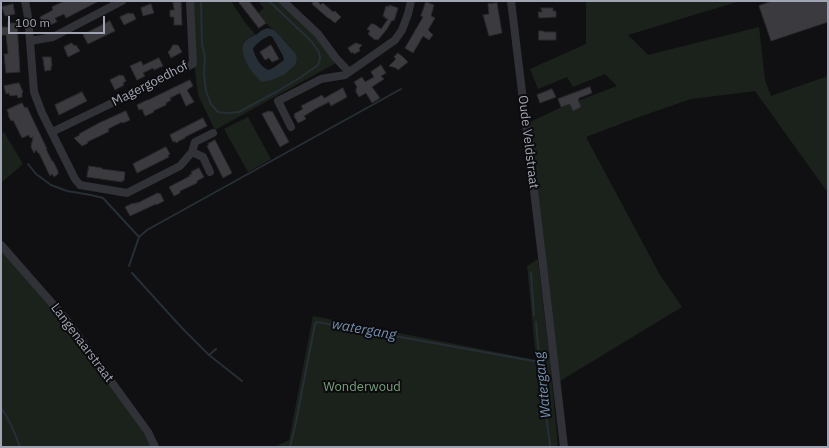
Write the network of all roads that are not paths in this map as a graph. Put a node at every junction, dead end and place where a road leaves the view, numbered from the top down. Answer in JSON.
{"nodes":[{"id":1,"x":24,"y":1,"type":"edge"},
{"id":2,"x":122,"y":1,"type":"edge"},
{"id":3,"x":190,"y":1,"type":"edge"},
{"id":4,"x":283,"y":1,"type":"edge"},
{"id":5,"x":411,"y":1,"type":"edge"},
{"id":6,"x":512,"y":1,"type":"edge"},
{"id":7,"x":30,"y":41,"type":"junction"},
{"id":8,"x":349,"y":72,"type":"junction"},
{"id":9,"x":291,"y":127,"type":"dead end"},
{"id":10,"x":52,"y":132,"type":"junction"},
{"id":11,"x":213,"y":133,"type":"dead end"},
{"id":12,"x":192,"y":152,"type":"junction"},
{"id":13,"x":210,"y":172,"type":"dead end"},
{"id":14,"x":1,"y":244,"type":"edge"},
{"id":15,"x":155,"y":447,"type":"edge"},
{"id":16,"x":564,"y":447,"type":"edge"}],
"edges":[{"from":1,"to":7,"type":"street"},
{"from":2,"to":7,"type":"street"},
{"from":3,"to":10,"type":"street","name":"Magergoedhof"},
{"from":4,"to":8,"type":"street"},
{"from":5,"to":8,"type":"street"},
{"from":6,"to":16,"type":"street","name":"Oude Veldstraat"},
{"from":7,"to":10,"type":"street"},
{"from":8,"to":9,"type":"street"},
{"from":10,"to":12,"type":"street"},
{"from":11,"to":12,"type":"street"},
{"from":12,"to":13,"type":"street"},
{"from":14,"to":15,"type":"street","name":"Langenaarstraat"}]}
